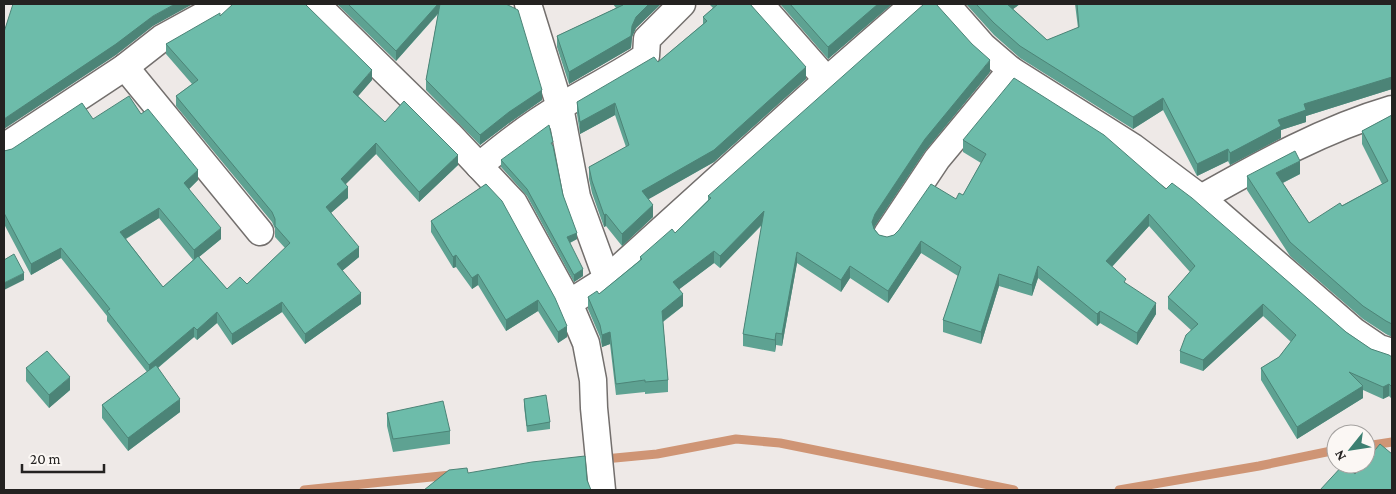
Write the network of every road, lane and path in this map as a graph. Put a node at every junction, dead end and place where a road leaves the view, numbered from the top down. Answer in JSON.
{"nodes":[{"id":1,"x":224,"y":4,"type":"edge"},
{"id":2,"x":316,"y":4,"type":"edge"},
{"id":3,"x":528,"y":4,"type":"edge"},
{"id":4,"x":682,"y":4,"type":"edge"},
{"id":5,"x":760,"y":4,"type":"edge"},
{"id":6,"x":914,"y":4,"type":"edge"},
{"id":7,"x":957,"y":7,"type":"edge"},
{"id":8,"x":124,"y":67,"type":"junction"},
{"id":9,"x":1011,"y":70,"type":"junction"},
{"id":10,"x":827,"y":80,"type":"junction"},
{"id":11,"x":560,"y":107,"type":"junction"},
{"id":12,"x":1392,"y":109,"type":"edge"},
{"id":13,"x":4,"y":147,"type":"edge"},
{"id":14,"x":479,"y":166,"type":"junction"},
{"id":15,"x":1201,"y":198,"type":"junction"},
{"id":16,"x":260,"y":232,"type":"dead end"},
{"id":17,"x":887,"y":234,"type":"dead end"},
{"id":18,"x":607,"y":279,"type":"junction"},
{"id":19,"x":569,"y":303,"type":"junction"},
{"id":20,"x":1392,"y":352,"type":"edge"},
{"id":21,"x":600,"y":470,"type":"edge"}],
"edges":[{"from":1,"to":8,"type":"street"},
{"from":2,"to":14,"type":"street"},
{"from":3,"to":11,"type":"street"},
{"from":4,"to":11,"type":"street"},
{"from":5,"to":10,"type":"street"},
{"from":6,"to":10,"type":"street"},
{"from":7,"to":9,"type":"street"},
{"from":8,"to":13,"type":"street"},
{"from":8,"to":16,"type":"street"},
{"from":9,"to":15,"type":"street"},
{"from":9,"to":17,"type":"street"},
{"from":10,"to":18,"type":"street"},
{"from":11,"to":14,"type":"street"},
{"from":11,"to":18,"type":"street"},
{"from":12,"to":15,"type":"street"},
{"from":14,"to":19,"type":"street"},
{"from":15,"to":20,"type":"street"},
{"from":18,"to":19,"type":"street"},
{"from":19,"to":21,"type":"street"}]}
